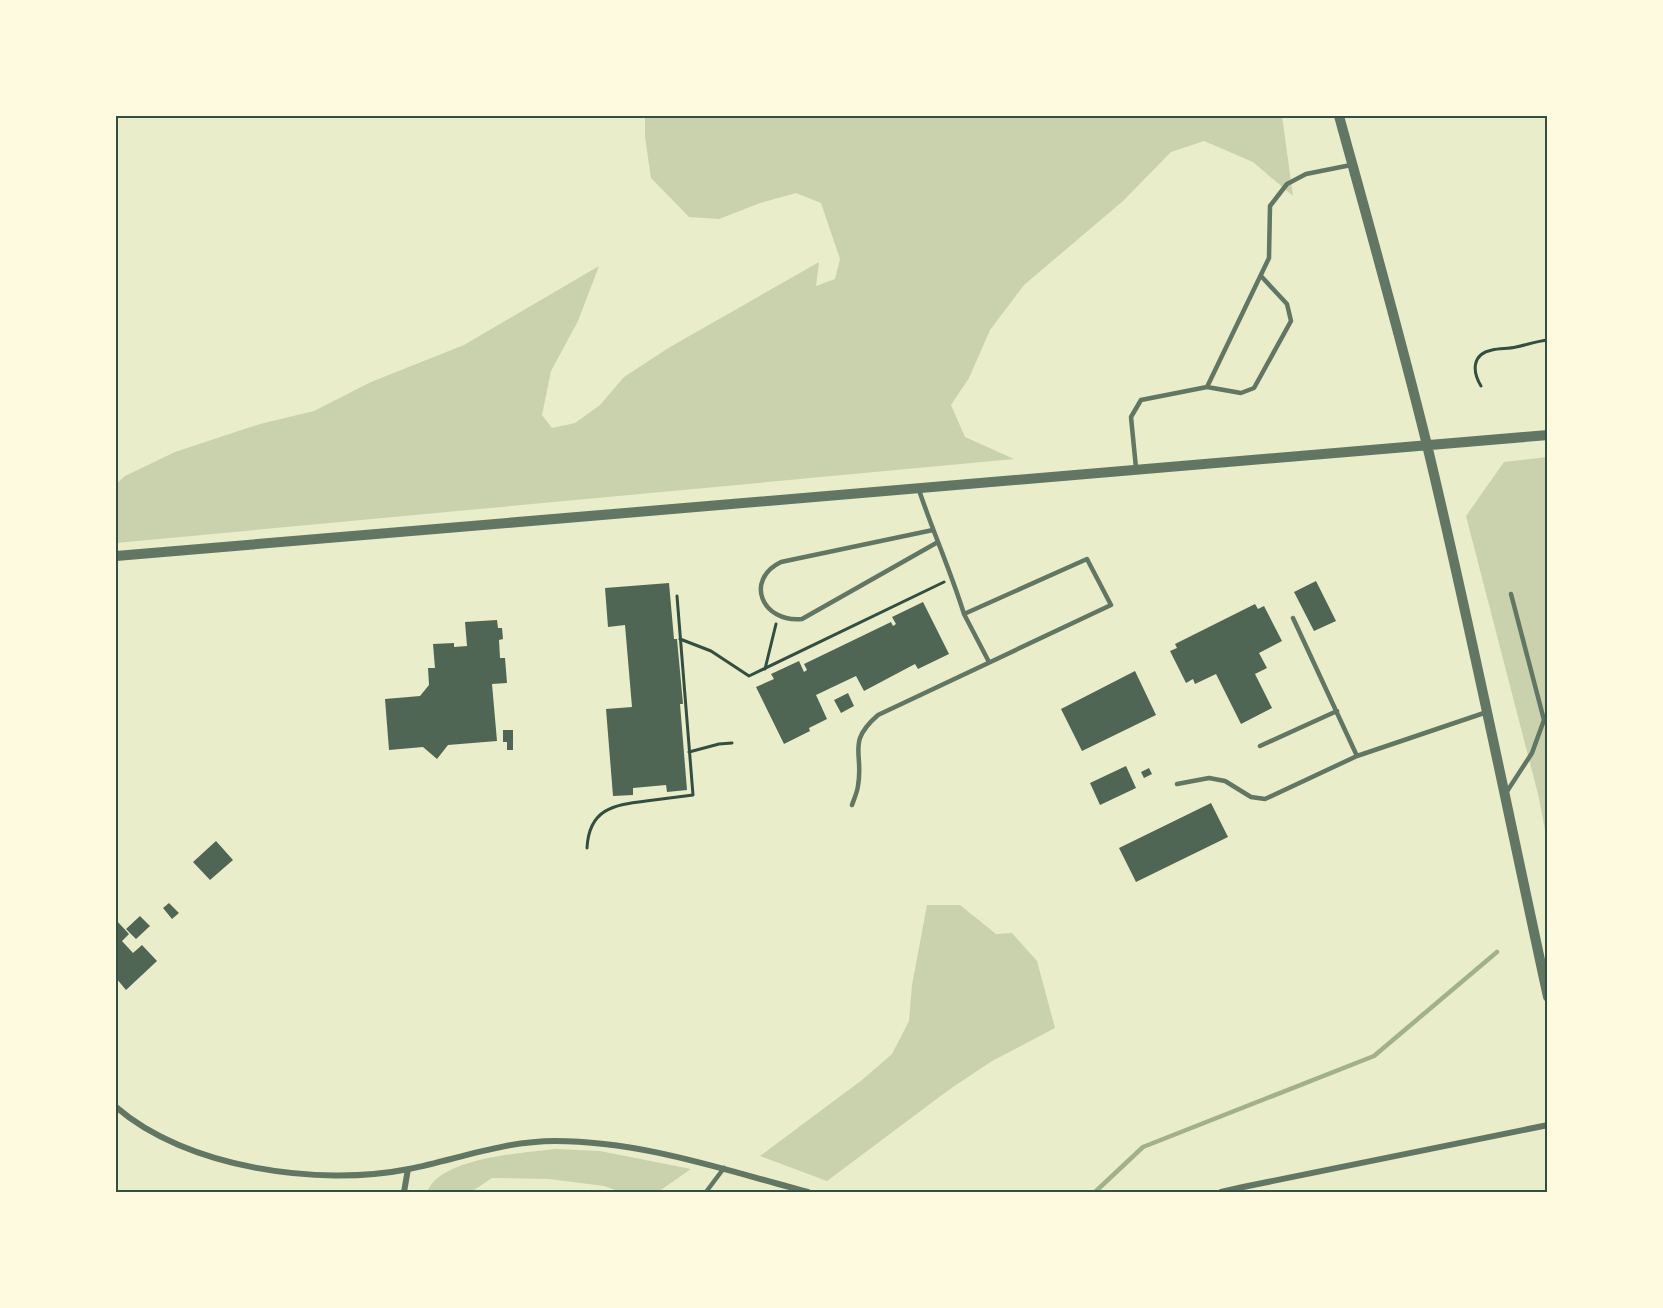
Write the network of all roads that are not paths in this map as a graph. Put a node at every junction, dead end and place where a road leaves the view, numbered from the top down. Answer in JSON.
{"nodes":[{"id":1,"x":1339,"y":116,"type":"edge"},
{"id":2,"x":1353,"y":164,"type":"junction"},
{"id":3,"x":1261,"y":276,"type":"junction"},
{"id":4,"x":1207,"y":387,"type":"junction"},
{"id":5,"x":1548,"y":435,"type":"edge"},
{"id":6,"x":1427,"y":445,"type":"junction"},
{"id":7,"x":1136,"y":471,"type":"junction"},
{"id":8,"x":919,"y":489,"type":"junction"},
{"id":9,"x":933,"y":530,"type":"junction"},
{"id":10,"x":938,"y":542,"type":"junction"},
{"id":11,"x":116,"y":556,"type":"edge"},
{"id":12,"x":1511,"y":594,"type":"dead end"},
{"id":13,"x":964,"y":614,"type":"junction"},
{"id":14,"x":1293,"y":618,"type":"dead end"},
{"id":15,"x":989,"y":662,"type":"junction"},
{"id":16,"x":1337,"y":711,"type":"junction"},
{"id":17,"x":1487,"y":712,"type":"junction"},
{"id":18,"x":1260,"y":747,"type":"dead end"},
{"id":19,"x":1357,"y":756,"type":"junction"},
{"id":20,"x":1177,"y":784,"type":"dead end"},
{"id":21,"x":1505,"y":795,"type":"junction"},
{"id":22,"x":852,"y":805,"type":"dead end"},
{"id":23,"x":1548,"y":997,"type":"edge"},
{"id":24,"x":116,"y":1107,"type":"edge"},
{"id":25,"x":1548,"y":1125,"type":"edge"},
{"id":26,"x":724,"y":1168,"type":"junction"},
{"id":27,"x":408,"y":1169,"type":"junction"},
{"id":28,"x":404,"y":1192,"type":"edge"},
{"id":29,"x":706,"y":1192,"type":"edge"},
{"id":30,"x":808,"y":1192,"type":"edge"},
{"id":31,"x":1221,"y":1192,"type":"edge"}],
"edges":[{"from":1,"to":2,"type":"street"},
{"from":2,"to":3,"type":"lane"},
{"from":2,"to":6,"type":"street"},
{"from":3,"to":4,"type":"lane"},
{"from":3,"to":4,"type":"lane"},
{"from":4,"to":7,"type":"lane"},
{"from":5,"to":6,"type":"street"},
{"from":6,"to":7,"type":"street"},
{"from":6,"to":17,"type":"street"},
{"from":7,"to":8,"type":"street"},
{"from":8,"to":9,"type":"lane"},
{"from":8,"to":11,"type":"street"},
{"from":9,"to":10,"type":"lane"},
{"from":9,"to":10,"type":"lane"},
{"from":10,"to":13,"type":"lane"},
{"from":12,"to":21,"type":"lane"},
{"from":13,"to":15,"type":"lane"},
{"from":13,"to":15,"type":"lane"},
{"from":14,"to":16,"type":"lane"},
{"from":15,"to":22,"type":"lane"},
{"from":16,"to":18,"type":"lane"},
{"from":16,"to":19,"type":"lane"},
{"from":17,"to":19,"type":"lane"},
{"from":17,"to":21,"type":"street"},
{"from":19,"to":20,"type":"lane"},
{"from":21,"to":23,"type":"street"},
{"from":24,"to":27,"type":"street"},
{"from":25,"to":31,"type":"street"},
{"from":26,"to":27,"type":"street"},
{"from":26,"to":29,"type":"lane"},
{"from":26,"to":30,"type":"street"},
{"from":27,"to":28,"type":"street"}]}
